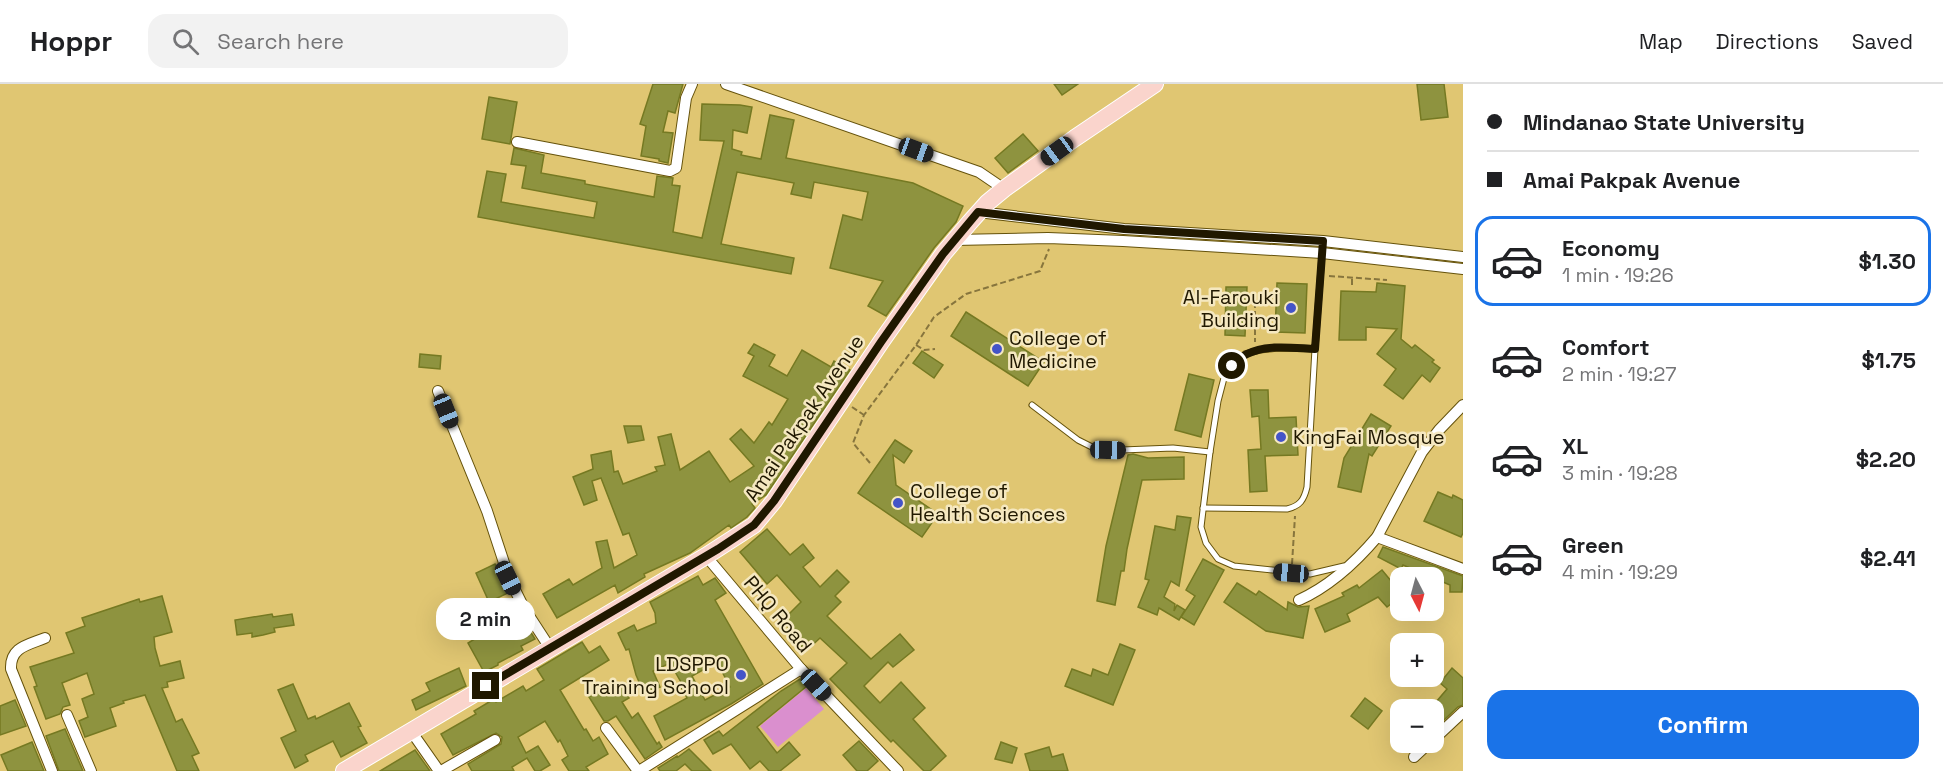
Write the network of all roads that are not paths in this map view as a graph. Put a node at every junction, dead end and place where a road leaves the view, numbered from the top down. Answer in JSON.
{"nodes":[{"id":1,"x":692,"y":84,"type":"edge"},
{"id":2,"x":726,"y":84,"type":"edge"},
{"id":3,"x":1155,"y":84,"type":"edge"},
{"id":4,"x":517,"y":142,"type":"dead end"},
{"id":5,"x":1004,"y":189,"type":"junction"},
{"id":6,"x":978,"y":212,"type":"junction"},
{"id":7,"x":1023,"y":218,"type":"junction"},
{"id":8,"x":1084,"y":224,"type":"junction"},
{"id":9,"x":1023,"y":239,"type":"junction"},
{"id":10,"x":1084,"y":239,"type":"junction"},
{"id":11,"x":954,"y":240,"type":"junction"},
{"id":12,"x":1323,"y":241,"type":"junction"},
{"id":13,"x":1322,"y":253,"type":"junction"},
{"id":14,"x":1463,"y":257,"type":"edge"},
{"id":15,"x":1463,"y":269,"type":"edge"},
{"id":16,"x":1315,"y":349,"type":"junction"},
{"id":17,"x":438,"y":391,"type":"dead end"},
{"id":18,"x":1032,"y":405,"type":"dead end"},
{"id":19,"x":1463,"y":405,"type":"edge"},
{"id":20,"x":1210,"y":452,"type":"junction"},
{"id":21,"x":1203,"y":508,"type":"junction"},
{"id":22,"x":1377,"y":537,"type":"junction"},
{"id":23,"x":706,"y":556,"type":"junction"},
{"id":24,"x":1354,"y":562,"type":"junction"},
{"id":25,"x":1463,"y":569,"type":"edge"},
{"id":26,"x":1299,"y":600,"type":"dead end"},
{"id":27,"x":45,"y":638,"type":"dead end"},
{"id":28,"x":550,"y":648,"type":"junction"},
{"id":29,"x":801,"y":669,"type":"junction"},
{"id":30,"x":1463,"y":712,"type":"edge"},
{"id":31,"x":67,"y":714,"type":"dead end"},
{"id":32,"x":606,"y":728,"type":"dead end"},
{"id":33,"x":1444,"y":730,"type":"edge"},
{"id":34,"x":411,"y":731,"type":"junction"},
{"id":35,"x":495,"y":741,"type":"dead end"},
{"id":36,"x":1419,"y":753,"type":"edge"},
{"id":37,"x":1414,"y":758,"type":"dead end"},
{"id":38,"x":892,"y":769,"type":"edge"},
{"id":39,"x":52,"y":771,"type":"edge"},
{"id":40,"x":91,"y":771,"type":"edge"},
{"id":41,"x":344,"y":771,"type":"edge"},
{"id":42,"x":440,"y":771,"type":"edge"},
{"id":43,"x":639,"y":771,"type":"edge"}],
"edges":[{"from":1,"to":4,"type":"street"},
{"from":2,"to":5,"type":"street"},
{"from":3,"to":5,"type":"highway","name":"Amai Pakpak Avenue"},
{"from":5,"to":6,"type":"highway","name":"Amai Pakpak Avenue"},
{"from":6,"to":7,"type":"street"},
{"from":6,"to":11,"type":"highway","name":"Amai Pakpak Avenue"},
{"from":7,"to":8,"type":"street"},
{"from":7,"to":9,"type":"street"},
{"from":8,"to":10,"type":"street"},
{"from":8,"to":12,"type":"street"},
{"from":9,"to":10,"type":"street"},
{"from":9,"to":11,"type":"street"},
{"from":10,"to":13,"type":"street"},
{"from":11,"to":23,"type":"highway","name":"Amai Pakpak Avenue"},
{"from":12,"to":13,"type":"lane"},
{"from":12,"to":14,"type":"street"},
{"from":13,"to":15,"type":"street"},
{"from":13,"to":16,"type":"lane"},
{"from":16,"to":20,"type":"lane"},
{"from":16,"to":21,"type":"lane"},
{"from":17,"to":28,"type":"street"},
{"from":18,"to":20,"type":"lane"},
{"from":19,"to":22,"type":"street"},
{"from":20,"to":21,"type":"lane"},
{"from":21,"to":24,"type":"lane"},
{"from":22,"to":24,"type":"street"},
{"from":22,"to":25,"type":"street"},
{"from":23,"to":28,"type":"highway","name":"Amai Pakpak Avenue"},
{"from":23,"to":29,"type":"street","name":"PHQ Road"},
{"from":24,"to":26,"type":"street"},
{"from":27,"to":39,"type":"street"},
{"from":28,"to":34,"type":"highway","name":"Amai Pakpak Avenue"},
{"from":29,"to":38,"type":"street","name":"PHQ Road"},
{"from":29,"to":43,"type":"street"},
{"from":30,"to":33,"type":"street"},
{"from":31,"to":40,"type":"street"},
{"from":32,"to":43,"type":"street"},
{"from":34,"to":41,"type":"highway","name":"Amai Pakpak Avenue"},
{"from":34,"to":42,"type":"street"},
{"from":35,"to":42,"type":"street"},
{"from":36,"to":37,"type":"street"}]}
